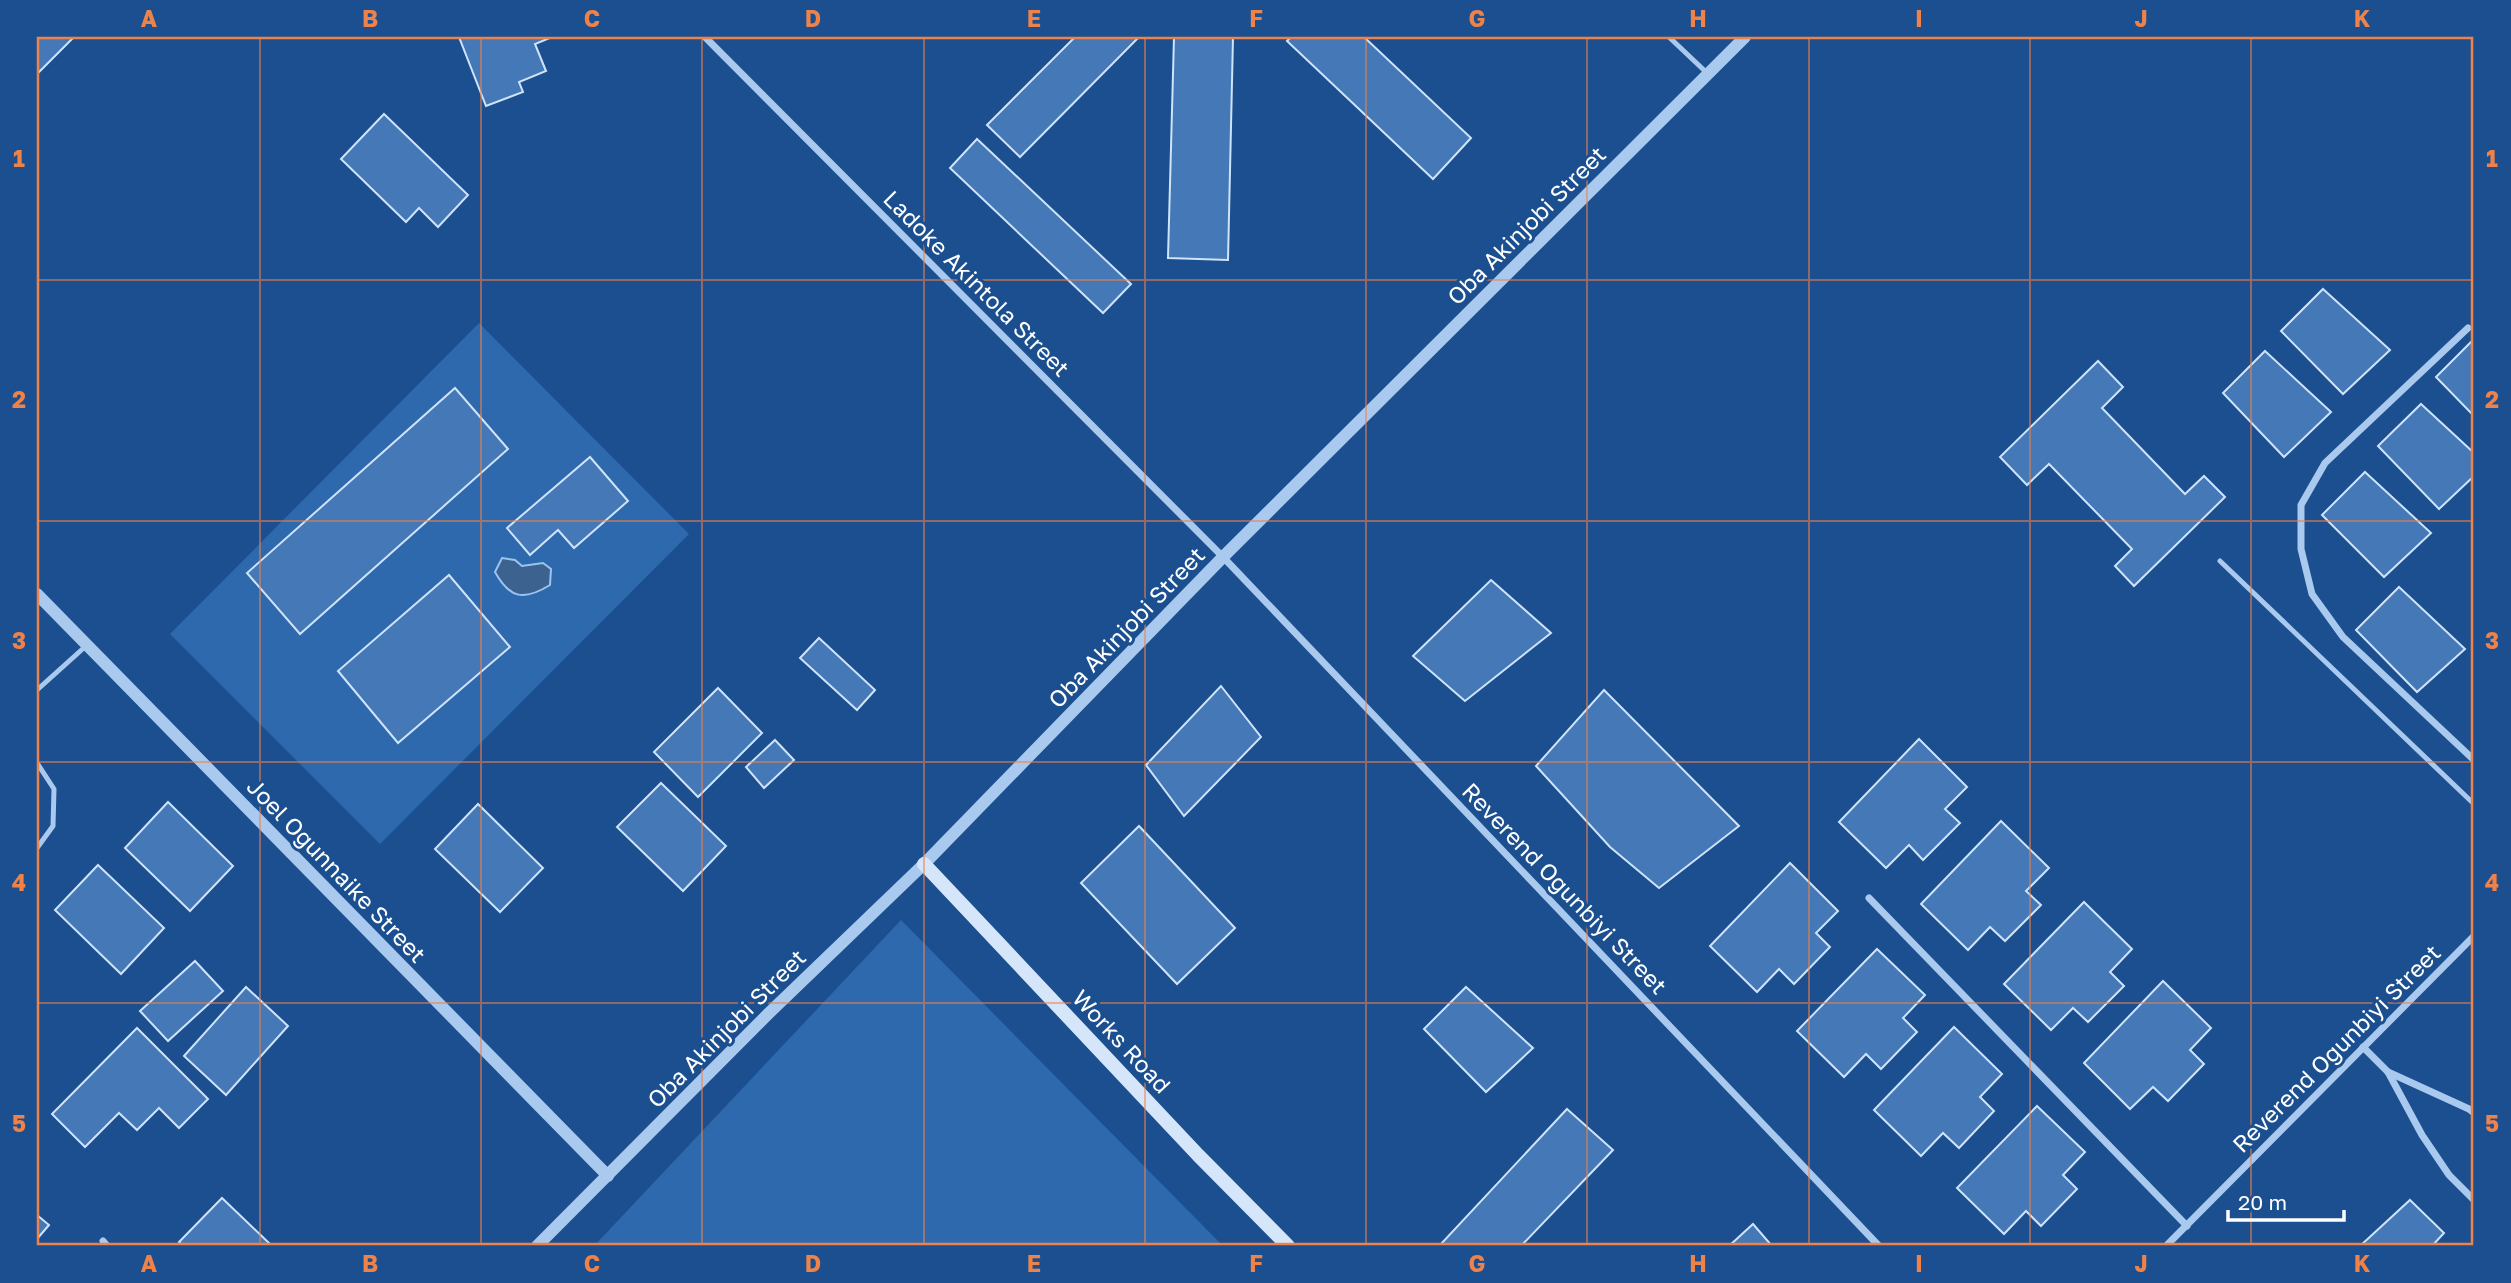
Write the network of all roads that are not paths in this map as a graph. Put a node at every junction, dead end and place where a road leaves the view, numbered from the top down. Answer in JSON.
{"nodes":[{"id":1,"x":705,"y":37,"type":"edge"},
{"id":2,"x":1669,"y":37,"type":"edge"},
{"id":3,"x":1745,"y":37,"type":"edge"},
{"id":4,"x":1708,"y":73,"type":"junction"},
{"id":5,"x":2468,"y":328,"type":"dead end"},
{"id":6,"x":1223,"y":557,"type":"junction"},
{"id":7,"x":2220,"y":561,"type":"dead end"},
{"id":8,"x":37,"y":594,"type":"edge"},
{"id":9,"x":87,"y":645,"type":"junction"},
{"id":10,"x":37,"y":690,"type":"edge"},
{"id":11,"x":2474,"y":760,"type":"edge"},
{"id":12,"x":37,"y":763,"type":"edge"},
{"id":13,"x":2474,"y":804,"type":"edge"},
{"id":14,"x":37,"y":848,"type":"edge"},
{"id":15,"x":924,"y":864,"type":"junction"},
{"id":16,"x":1869,"y":898,"type":"dead end"},
{"id":17,"x":2474,"y":936,"type":"edge"},
{"id":18,"x":2363,"y":1047,"type":"junction"},
{"id":19,"x":2388,"y":1072,"type":"junction"},
{"id":20,"x":2474,"y":1113,"type":"edge"},
{"id":21,"x":608,"y":1176,"type":"junction"},
{"id":22,"x":2474,"y":1200,"type":"edge"},
{"id":23,"x":2187,"y":1226,"type":"junction"},
{"id":24,"x":537,"y":1246,"type":"edge"},
{"id":25,"x":1288,"y":1246,"type":"edge"},
{"id":26,"x":1879,"y":1246,"type":"edge"},
{"id":27,"x":2166,"y":1246,"type":"edge"}],
"edges":[{"from":1,"to":6,"type":"street","name":"Ladoke Akintola Street"},
{"from":2,"to":4,"type":"lane"},
{"from":3,"to":4,"type":"street","name":"Oba Akinjobi Street"},
{"from":4,"to":6,"type":"street","name":"Oba Akinjobi Street"},
{"from":5,"to":11,"type":"street"},
{"from":6,"to":15,"type":"street","name":"Oba Akinjobi Street"},
{"from":6,"to":26,"type":"street","name":"Reverend Ogunbiyi Street"},
{"from":7,"to":13,"type":"lane"},
{"from":8,"to":9,"type":"street","name":"Joel Ogunnaike Street"},
{"from":9,"to":10,"type":"lane"},
{"from":9,"to":21,"type":"street","name":"Joel Ogunnaike Street"},
{"from":12,"to":14,"type":"lane"},
{"from":15,"to":21,"type":"street","name":"Oba Akinjobi Street"},
{"from":15,"to":25,"type":"main road","name":"Works Road"},
{"from":16,"to":23,"type":"street"},
{"from":17,"to":18,"type":"street","name":"Reverend Ogunbiyi Street"},
{"from":18,"to":19,"type":"street"},
{"from":18,"to":23,"type":"street","name":"Reverend Ogunbiyi Street"},
{"from":19,"to":20,"type":"street"},
{"from":19,"to":22,"type":"street"},
{"from":21,"to":24,"type":"street","name":"Oba Akinjobi Street"},
{"from":23,"to":27,"type":"street","name":"Reverend Ogunbiyi Street"}]}
